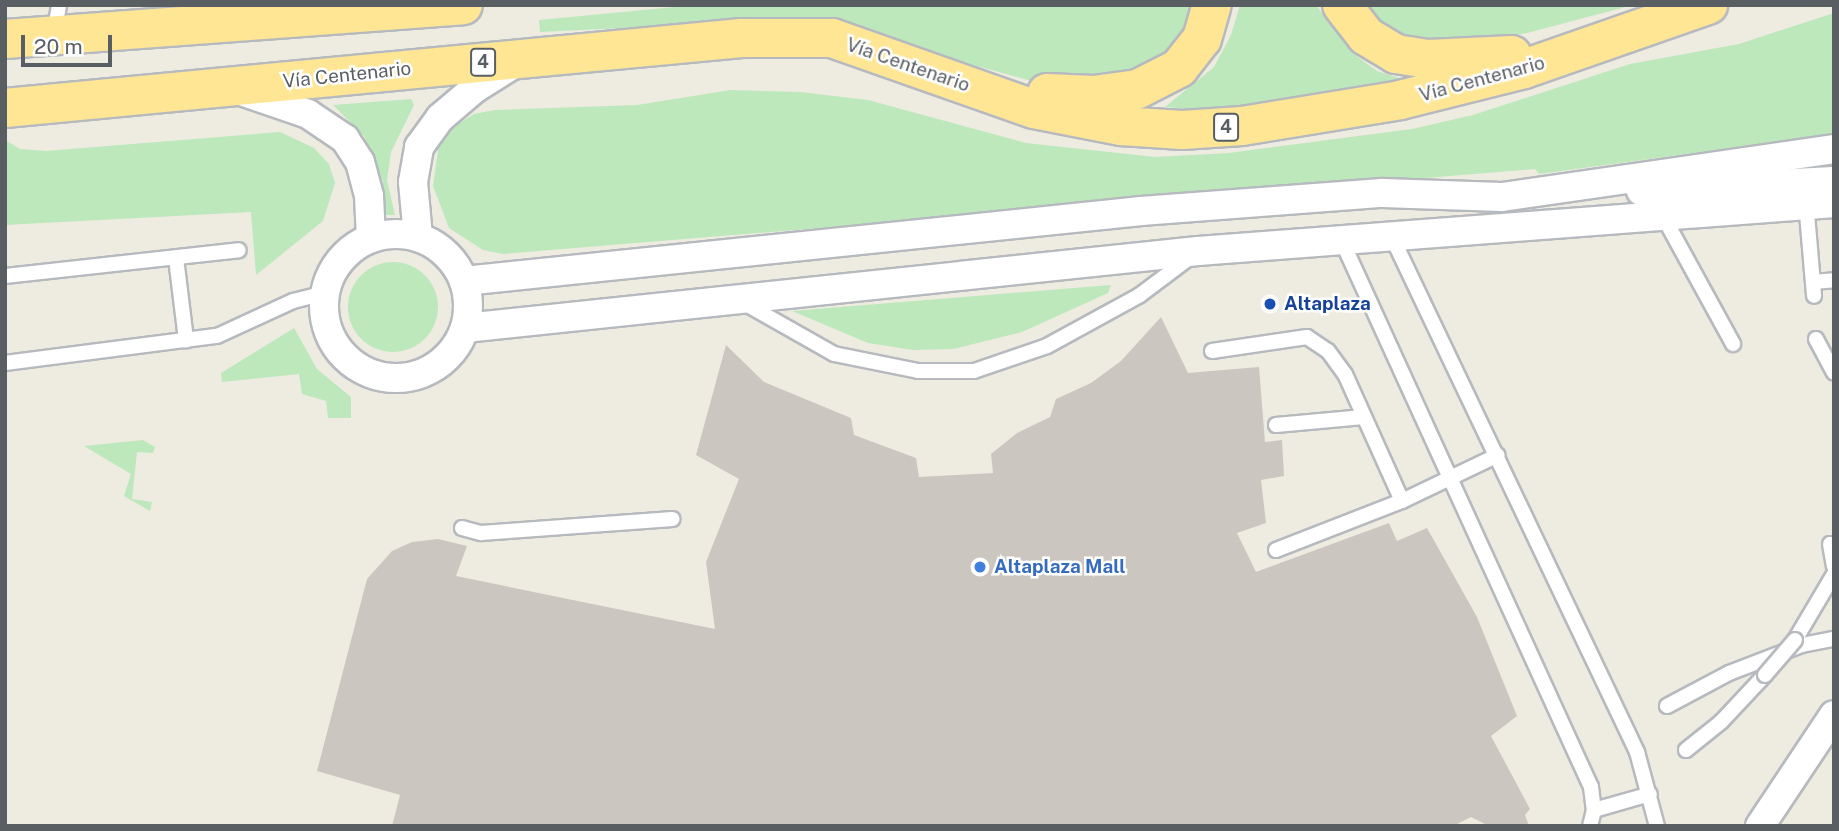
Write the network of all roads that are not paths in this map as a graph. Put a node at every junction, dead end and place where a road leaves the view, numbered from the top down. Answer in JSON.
{"nodes":[{"id":1,"x":463,"y":5,"type":"edge"},
{"id":2,"x":1212,"y":5,"type":"edge"},
{"id":3,"x":1342,"y":5,"type":"edge"},
{"id":4,"x":1670,"y":5,"type":"edge"},
{"id":5,"x":1708,"y":5,"type":"edge"},
{"id":6,"x":238,"y":14,"type":"edge"},
{"id":7,"x":56,"y":20,"type":"edge"},
{"id":8,"x":832,"y":38,"type":"junction"},
{"id":9,"x":5,"y":39,"type":"edge"},
{"id":10,"x":524,"y":58,"type":"junction"},
{"id":11,"x":225,"y":87,"type":"junction"},
{"id":12,"x":5,"y":108,"type":"edge"},
{"id":13,"x":1834,"y":149,"type":"edge"},
{"id":14,"x":1834,"y":181,"type":"edge"},
{"id":15,"x":1502,"y":197,"type":"junction"},
{"id":16,"x":1806,"y":202,"type":"junction"},
{"id":17,"x":1834,"y":202,"type":"edge"},
{"id":18,"x":1663,"y":216,"type":"junction"},
{"id":19,"x":1391,"y":235,"type":"junction"},
{"id":20,"x":418,"y":237,"type":"junction"},
{"id":21,"x":371,"y":238,"type":"junction"},
{"id":22,"x":1341,"y":239,"type":"junction"},
{"id":23,"x":239,"y":250,"type":"dead end"},
{"id":24,"x":1198,"y":251,"type":"junction"},
{"id":25,"x":176,"y":258,"type":"junction"},
{"id":26,"x":5,"y":276,"type":"edge"},
{"id":27,"x":1834,"y":279,"type":"edge"},
{"id":28,"x":464,"y":281,"type":"junction"},
{"id":29,"x":325,"y":293,"type":"junction"},
{"id":30,"x":733,"y":297,"type":"junction"},
{"id":31,"x":465,"y":328,"type":"junction"},
{"id":32,"x":1816,"y":339,"type":"dead end"},
{"id":33,"x":186,"y":340,"type":"junction"},
{"id":34,"x":1733,"y":344,"type":"dead end"},
{"id":35,"x":1212,"y":351,"type":"dead end"},
{"id":36,"x":5,"y":363,"type":"edge"},
{"id":37,"x":1834,"y":373,"type":"edge"},
{"id":38,"x":1364,"y":417,"type":"junction"},
{"id":39,"x":1276,"y":425,"type":"dead end"},
{"id":40,"x":1498,"y":455,"type":"junction"},
{"id":41,"x":1450,"y":479,"type":"junction"},
{"id":42,"x":1402,"y":502,"type":"junction"},
{"id":43,"x":673,"y":519,"type":"dead end"},
{"id":44,"x":462,"y":528,"type":"dead end"},
{"id":45,"x":1830,"y":544,"type":"dead end"},
{"id":46,"x":1276,"y":550,"type":"dead end"},
{"id":47,"x":1834,"y":566,"type":"edge"},
{"id":48,"x":1834,"y":574,"type":"edge"},
{"id":49,"x":1834,"y":639,"type":"edge"},
{"id":50,"x":1667,"y":706,"type":"dead end"},
{"id":51,"x":1834,"y":715,"type":"edge"},
{"id":52,"x":1686,"y":750,"type":"dead end"},
{"id":53,"x":1650,"y":794,"type":"junction"},
{"id":54,"x":1594,"y":810,"type":"junction"},
{"id":55,"x":1590,"y":826,"type":"edge"},
{"id":56,"x":1657,"y":826,"type":"edge"},
{"id":57,"x":1760,"y":826,"type":"edge"}],
"edges":[{"from":1,"to":6,"type":"highway"},
{"from":2,"to":8,"type":"highway"},
{"from":3,"to":4,"type":"highway"},
{"from":5,"to":8,"type":"highway","name":"Vía Centenario","number":"4"},
{"from":6,"to":7,"type":"highway"},
{"from":7,"to":9,"type":"highway"},
{"from":8,"to":10,"type":"highway","name":"Vía Centenario","number":"4"},
{"from":10,"to":11,"type":"highway","name":"Vía Centenario","number":"4"},
{"from":10,"to":20,"type":"street"},
{"from":11,"to":12,"type":"highway","name":"Vía Centenario","number":"4"},
{"from":11,"to":21,"type":"street"},
{"from":13,"to":15,"type":"street"},
{"from":14,"to":15,"type":"street"},
{"from":15,"to":28,"type":"street"},
{"from":16,"to":17,"type":"street"},
{"from":16,"to":18,"type":"street"},
{"from":16,"to":27,"type":"lane"},
{"from":18,"to":19,"type":"street"},
{"from":18,"to":34,"type":"lane"},
{"from":19,"to":22,"type":"street"},
{"from":19,"to":40,"type":"lane"},
{"from":20,"to":21,"type":"street"},
{"from":20,"to":28,"type":"street"},
{"from":21,"to":29,"type":"street"},
{"from":22,"to":24,"type":"street"},
{"from":22,"to":41,"type":"lane"},
{"from":23,"to":25,"type":"lane"},
{"from":24,"to":30,"type":"street"},
{"from":24,"to":30,"type":"lane"},
{"from":25,"to":26,"type":"lane"},
{"from":25,"to":33,"type":"lane"},
{"from":28,"to":31,"type":"street"},
{"from":29,"to":31,"type":"street"},
{"from":29,"to":33,"type":"lane"},
{"from":30,"to":31,"type":"street"},
{"from":32,"to":37,"type":"lane"},
{"from":33,"to":36,"type":"lane"},
{"from":35,"to":38,"type":"lane"},
{"from":38,"to":39,"type":"lane"},
{"from":38,"to":42,"type":"lane"},
{"from":40,"to":41,"type":"lane"},
{"from":40,"to":53,"type":"lane"},
{"from":41,"to":42,"type":"lane"},
{"from":41,"to":54,"type":"lane"},
{"from":42,"to":46,"type":"lane"},
{"from":43,"to":44,"type":"lane"},
{"from":45,"to":47,"type":"lane"},
{"from":48,"to":52,"type":"lane","bridge":true},
{"from":49,"to":50,"type":"lane"},
{"from":51,"to":57,"type":"street"},
{"from":53,"to":54,"type":"lane"},
{"from":53,"to":56,"type":"lane"},
{"from":54,"to":55,"type":"lane"}]}
